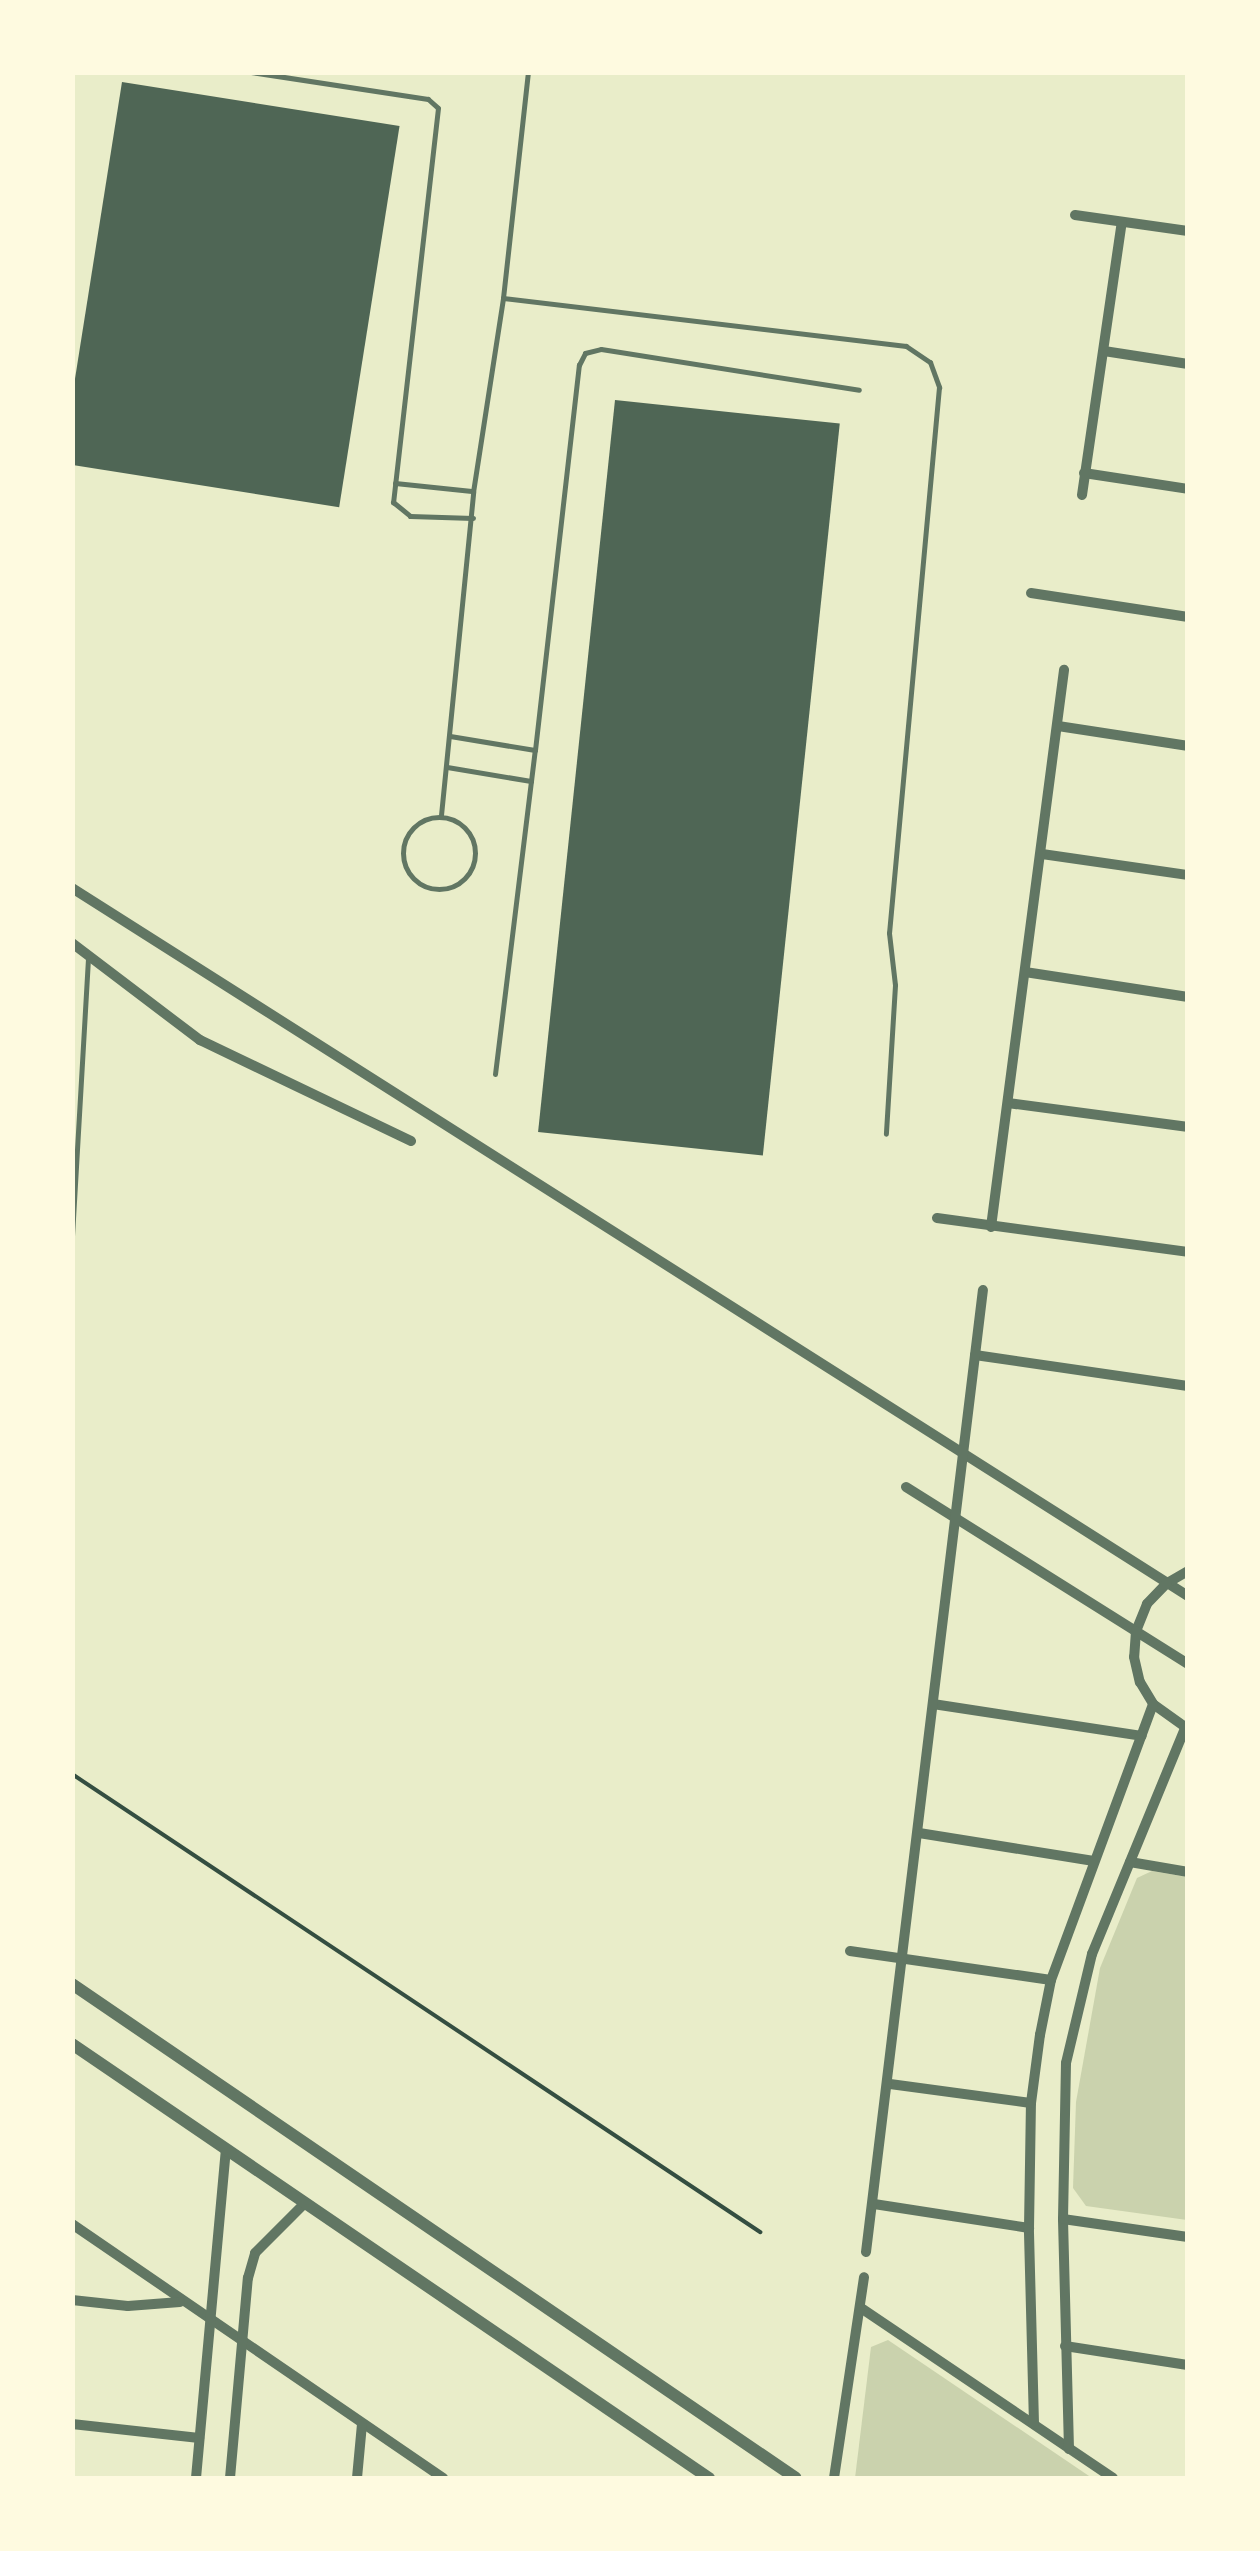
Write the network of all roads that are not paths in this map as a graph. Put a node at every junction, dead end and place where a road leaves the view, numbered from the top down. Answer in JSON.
{"nodes":[{"id":1,"x":251,"y":72,"type":"edge"},
{"id":2,"x":528,"y":72,"type":"edge"},
{"id":3,"x":1075,"y":215,"type":"dead end"},
{"id":4,"x":1122,"y":222,"type":"junction"},
{"id":5,"x":1188,"y":232,"type":"edge"},
{"id":6,"x":503,"y":298,"type":"junction"},
{"id":7,"x":1104,"y":351,"type":"junction"},
{"id":8,"x":1188,"y":364,"type":"edge"},
{"id":9,"x":859,"y":390,"type":"dead end"},
{"id":10,"x":1084,"y":473,"type":"junction"},
{"id":11,"x":395,"y":483,"type":"junction"},
{"id":12,"x":1188,"y":489,"type":"edge"},
{"id":13,"x":472,"y":492,"type":"junction"},
{"id":14,"x":1082,"y":496,"type":"dead end"},
{"id":15,"x":473,"y":518,"type":"junction"},
{"id":16,"x":1031,"y":593,"type":"dead end"},
{"id":17,"x":1188,"y":617,"type":"edge"},
{"id":18,"x":1064,"y":670,"type":"dead end"},
{"id":19,"x":1058,"y":726,"type":"junction"},
{"id":20,"x":450,"y":736,"type":"junction"},
{"id":21,"x":1188,"y":746,"type":"edge"},
{"id":22,"x":535,"y":750,"type":"junction"},
{"id":23,"x":447,"y":767,"type":"junction"},
{"id":24,"x":531,"y":781,"type":"junction"},
{"id":25,"x":440,"y":815,"type":"junction"},
{"id":26,"x":1042,"y":854,"type":"junction"},
{"id":27,"x":1188,"y":876,"type":"edge"},
{"id":28,"x":72,"y":888,"type":"edge"},
{"id":29,"x":72,"y":943,"type":"edge"},
{"id":30,"x":88,"y":955,"type":"junction"},
{"id":31,"x":1026,"y":972,"type":"junction"},
{"id":32,"x":1188,"y":998,"type":"edge"},
{"id":33,"x":495,"y":1074,"type":"dead end"},
{"id":34,"x":1008,"y":1103,"type":"junction"},
{"id":35,"x":1188,"y":1127,"type":"edge"},
{"id":36,"x":886,"y":1134,"type":"dead end"},
{"id":37,"x":411,"y":1141,"type":"dead end"},
{"id":38,"x":937,"y":1218,"type":"dead end"},
{"id":39,"x":991,"y":1227,"type":"junction"},
{"id":40,"x":72,"y":1236,"type":"edge"},
{"id":41,"x":1188,"y":1252,"type":"edge"},
{"id":42,"x":983,"y":1290,"type":"dead end"},
{"id":43,"x":975,"y":1356,"type":"junction"},
{"id":44,"x":1188,"y":1386,"type":"edge"},
{"id":45,"x":961,"y":1456,"type":"junction"},
{"id":46,"x":906,"y":1486,"type":"dead end"},
{"id":47,"x":956,"y":1516,"type":"junction"},
{"id":48,"x":1188,"y":1571,"type":"edge"},
{"id":49,"x":1166,"y":1583,"type":"junction"},
{"id":50,"x":1188,"y":1596,"type":"edge"},
{"id":51,"x":1136,"y":1631,"type":"junction"},
{"id":52,"x":1188,"y":1664,"type":"edge"},
{"id":53,"x":934,"y":1704,"type":"junction"},
{"id":54,"x":1153,"y":1704,"type":"junction"},
{"id":55,"x":1186,"y":1729,"type":"edge"},
{"id":56,"x":1142,"y":1736,"type":"junction"},
{"id":57,"x":919,"y":1833,"type":"junction"},
{"id":58,"x":1094,"y":1861,"type":"junction"},
{"id":59,"x":1130,"y":1862,"type":"junction"},
{"id":60,"x":1188,"y":1872,"type":"edge"},
{"id":61,"x":850,"y":1951,"type":"dead end"},
{"id":62,"x":902,"y":1958,"type":"junction"},
{"id":63,"x":1051,"y":1980,"type":"junction"},
{"id":64,"x":72,"y":1984,"type":"edge"},
{"id":65,"x":72,"y":2044,"type":"edge"},
{"id":66,"x":890,"y":2084,"type":"junction"},
{"id":67,"x":1031,"y":2103,"type":"junction"},
{"id":68,"x":226,"y":2150,"type":"junction"},
{"id":69,"x":305,"y":2203,"type":"junction"},
{"id":70,"x":874,"y":2204,"type":"junction"},
{"id":71,"x":1063,"y":2219,"type":"junction"},
{"id":72,"x":72,"y":2224,"type":"edge"},
{"id":73,"x":1029,"y":2228,"type":"junction"},
{"id":74,"x":1188,"y":2238,"type":"edge"},
{"id":75,"x":866,"y":2252,"type":"dead end"},
{"id":76,"x":864,"y":2277,"type":"dead end"},
{"id":77,"x":72,"y":2300,"type":"edge"},
{"id":78,"x":180,"y":2302,"type":"junction"},
{"id":79,"x":861,"y":2308,"type":"junction"},
{"id":80,"x":210,"y":2323,"type":"junction"},
{"id":81,"x":241,"y":2343,"type":"junction"},
{"id":82,"x":1066,"y":2346,"type":"junction"},
{"id":83,"x":1188,"y":2364,"type":"edge"},
{"id":84,"x":72,"y":2424,"type":"edge"},
{"id":85,"x":362,"y":2424,"type":"junction"},
{"id":86,"x":1034,"y":2424,"type":"junction"},
{"id":87,"x":199,"y":2438,"type":"junction"},
{"id":88,"x":1069,"y":2448,"type":"junction"},
{"id":89,"x":196,"y":2478,"type":"edge"},
{"id":90,"x":230,"y":2478,"type":"edge"},
{"id":91,"x":357,"y":2478,"type":"edge"},
{"id":92,"x":443,"y":2478,"type":"edge"},
{"id":93,"x":709,"y":2478,"type":"edge"},
{"id":94,"x":796,"y":2478,"type":"edge"},
{"id":95,"x":834,"y":2478,"type":"edge"},
{"id":96,"x":1113,"y":2478,"type":"edge"}],
"edges":[{"from":1,"to":11,"type":"lane"},
{"from":2,"to":6,"type":"lane"},
{"from":3,"to":4,"type":"street"},
{"from":4,"to":5,"type":"street"},
{"from":4,"to":7,"type":"street"},
{"from":6,"to":13,"type":"lane"},
{"from":6,"to":36,"type":"lane"},
{"from":7,"to":8,"type":"street"},
{"from":7,"to":10,"type":"street"},
{"from":9,"to":22,"type":"lane"},
{"from":10,"to":12,"type":"street"},
{"from":10,"to":14,"type":"street"},
{"from":11,"to":13,"type":"lane"},
{"from":11,"to":15,"type":"lane"},
{"from":13,"to":15,"type":"lane"},
{"from":15,"to":20,"type":"lane"},
{"from":16,"to":17,"type":"street"},
{"from":18,"to":19,"type":"street"},
{"from":19,"to":21,"type":"street"},
{"from":19,"to":26,"type":"street"},
{"from":20,"to":22,"type":"lane"},
{"from":20,"to":23,"type":"lane"},
{"from":22,"to":24,"type":"lane"},
{"from":23,"to":24,"type":"lane"},
{"from":23,"to":25,"type":"lane"},
{"from":24,"to":33,"type":"lane"},
{"from":25,"to":25,"type":"lane"},
{"from":26,"to":27,"type":"street"},
{"from":26,"to":31,"type":"street"},
{"from":28,"to":45,"type":"street"},
{"from":29,"to":30,"type":"street"},
{"from":30,"to":37,"type":"street"},
{"from":30,"to":40,"type":"lane"},
{"from":31,"to":32,"type":"street"},
{"from":31,"to":34,"type":"street"},
{"from":34,"to":35,"type":"street"},
{"from":34,"to":39,"type":"street"},
{"from":38,"to":39,"type":"street"},
{"from":39,"to":41,"type":"street"},
{"from":42,"to":43,"type":"street"},
{"from":43,"to":44,"type":"street"},
{"from":43,"to":45,"type":"street"},
{"from":45,"to":47,"type":"street"},
{"from":45,"to":49,"type":"street"},
{"from":46,"to":47,"type":"street"},
{"from":47,"to":51,"type":"street"},
{"from":47,"to":53,"type":"street"},
{"from":48,"to":49,"type":"street"},
{"from":49,"to":50,"type":"street"},
{"from":49,"to":51,"type":"street"},
{"from":51,"to":52,"type":"street"},
{"from":51,"to":54,"type":"street"},
{"from":53,"to":56,"type":"street"},
{"from":53,"to":57,"type":"street"},
{"from":54,"to":55,"type":"street"},
{"from":54,"to":56,"type":"street"},
{"from":55,"to":59,"type":"street"},
{"from":56,"to":58,"type":"street"},
{"from":57,"to":58,"type":"street"},
{"from":57,"to":62,"type":"street"},
{"from":58,"to":63,"type":"street"},
{"from":59,"to":60,"type":"street"},
{"from":59,"to":71,"type":"street"},
{"from":61,"to":62,"type":"street"},
{"from":62,"to":63,"type":"street"},
{"from":62,"to":66,"type":"street"},
{"from":63,"to":67,"type":"street"},
{"from":64,"to":94,"type":"street"},
{"from":65,"to":68,"type":"street"},
{"from":66,"to":67,"type":"street"},
{"from":66,"to":70,"type":"street"},
{"from":67,"to":73,"type":"street"},
{"from":68,"to":69,"type":"street"},
{"from":68,"to":80,"type":"street"},
{"from":69,"to":81,"type":"street"},
{"from":69,"to":93,"type":"street"},
{"from":70,"to":73,"type":"street"},
{"from":70,"to":75,"type":"street"},
{"from":71,"to":74,"type":"street"},
{"from":71,"to":82,"type":"street"},
{"from":72,"to":78,"type":"street"},
{"from":73,"to":86,"type":"street"},
{"from":76,"to":79,"type":"street"},
{"from":77,"to":78,"type":"street"},
{"from":78,"to":80,"type":"street"},
{"from":79,"to":86,"type":"street"},
{"from":79,"to":95,"type":"street"},
{"from":80,"to":81,"type":"street"},
{"from":80,"to":87,"type":"street"},
{"from":81,"to":85,"type":"street"},
{"from":81,"to":90,"type":"street"},
{"from":82,"to":83,"type":"street"},
{"from":82,"to":88,"type":"street"},
{"from":84,"to":87,"type":"street"},
{"from":85,"to":91,"type":"street"},
{"from":85,"to":92,"type":"street"},
{"from":86,"to":88,"type":"street"},
{"from":87,"to":89,"type":"street"},
{"from":88,"to":96,"type":"street"}]}
